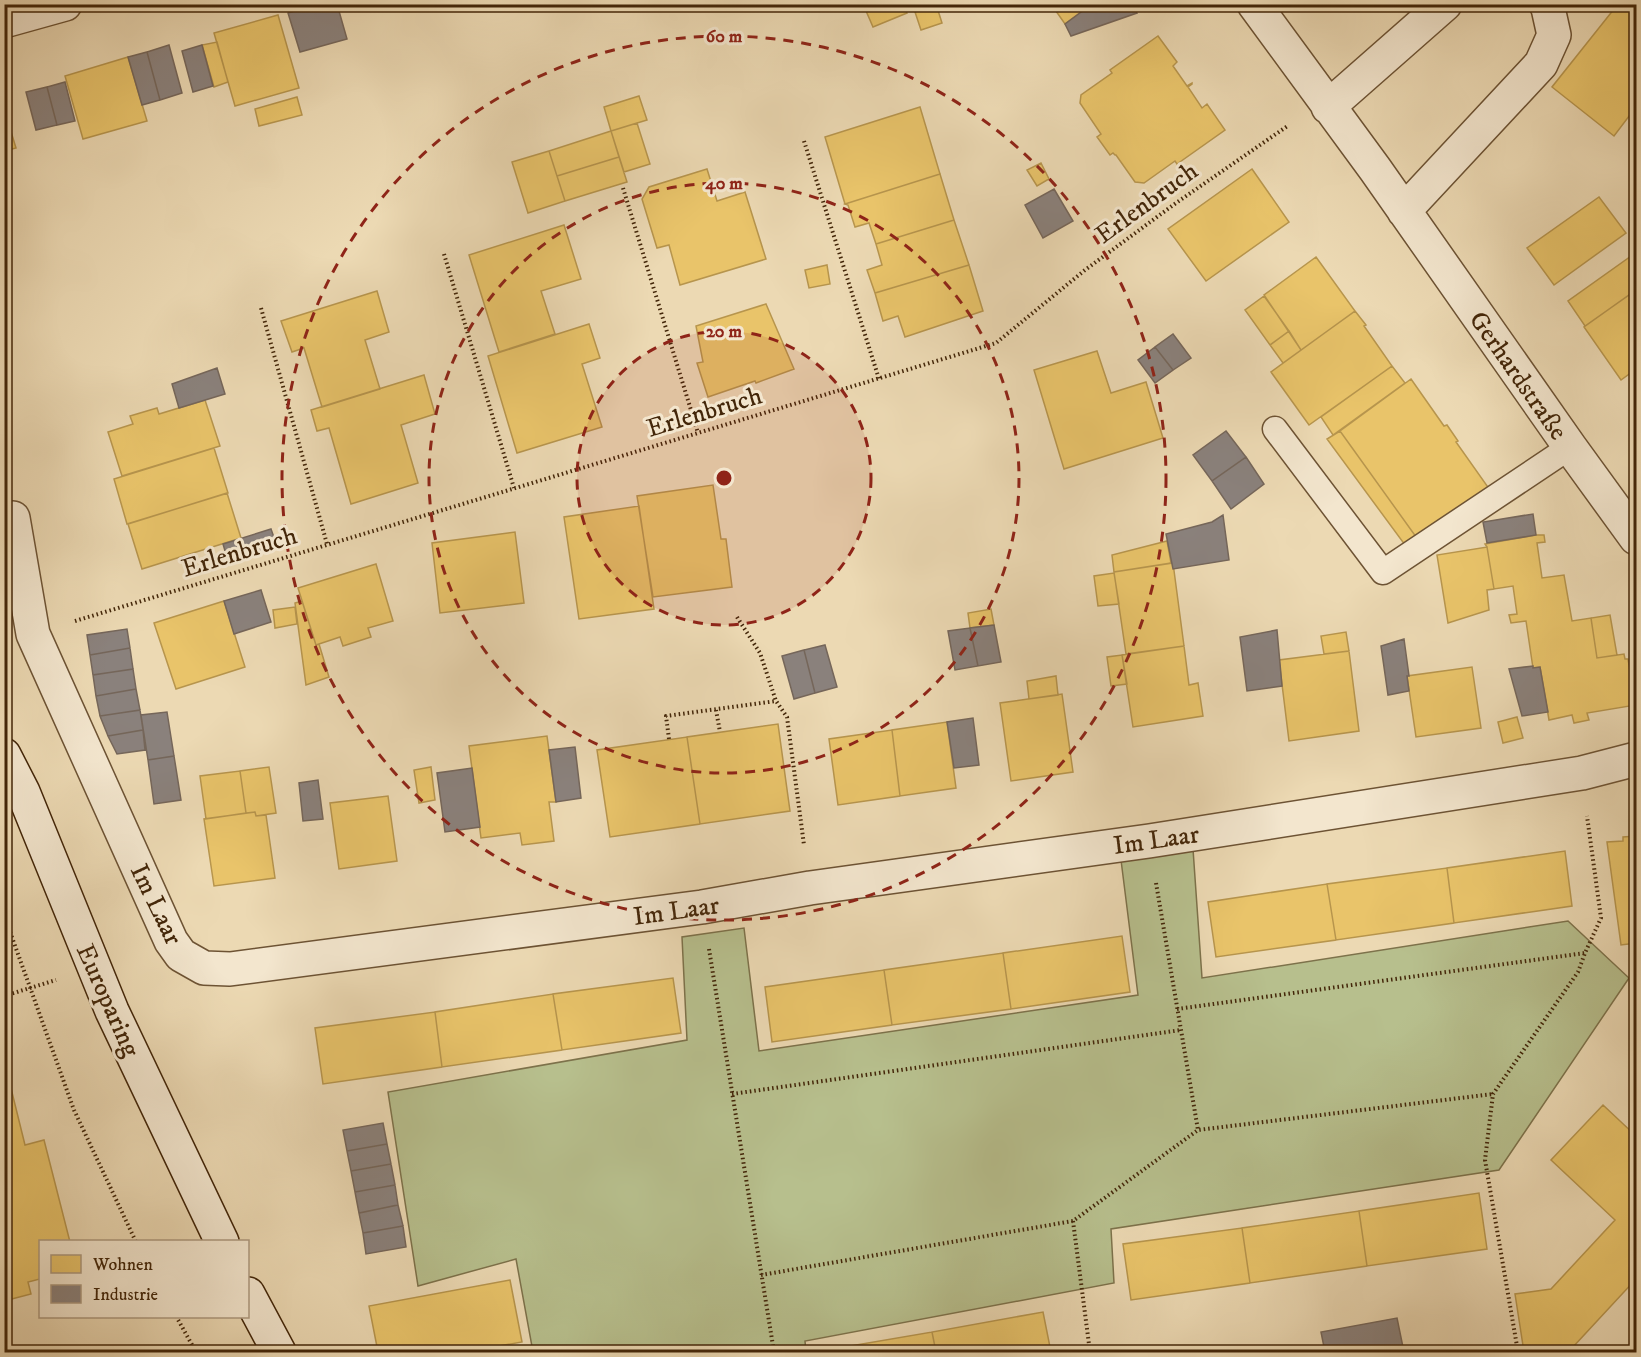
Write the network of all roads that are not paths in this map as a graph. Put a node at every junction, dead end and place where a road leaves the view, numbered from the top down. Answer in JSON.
{"nodes":[{"id":1,"x":65,"y":4,"type":"edge"},
{"id":2,"x":1254,"y":4,"type":"edge"},
{"id":3,"x":1445,"y":4,"type":"edge"},
{"id":4,"x":1546,"y":4,"type":"edge"},
{"id":5,"x":4,"y":21,"type":"edge"},
{"id":6,"x":1326,"y":104,"type":"junction"},
{"id":7,"x":1404,"y":211,"type":"junction"},
{"id":8,"x":1275,"y":429,"type":"dead end"},
{"id":9,"x":1570,"y":447,"type":"junction"},
{"id":10,"x":13,"y":518,"type":"dead end"},
{"id":11,"x":1636,"y":538,"type":"edge"},
{"id":12,"x":4,"y":754,"type":"edge"},
{"id":13,"x":1636,"y":759,"type":"edge"},
{"id":14,"x":221,"y":1240,"type":"edge"},
{"id":15,"x":249,"y":1296,"type":"edge"},
{"id":16,"x":279,"y":1353,"type":"edge"}],
"edges":[{"from":1,"to":5,"type":"street"},
{"from":2,"to":6,"type":"street","name":"Gerhardstraße"},
{"from":3,"to":6,"type":"street"},
{"from":4,"to":7,"type":"street"},
{"from":6,"to":7,"type":"street","name":"Gerhardstraße"},
{"from":7,"to":9,"type":"street","name":"Gerhardstraße"},
{"from":8,"to":9,"type":"lane"},
{"from":9,"to":11,"type":"street","name":"Gerhardstraße"},
{"from":10,"to":13,"type":"street","name":"Im Laar"},
{"from":12,"to":14,"type":"street","name":"Europaring"},
{"from":15,"to":16,"type":"street"}]}
